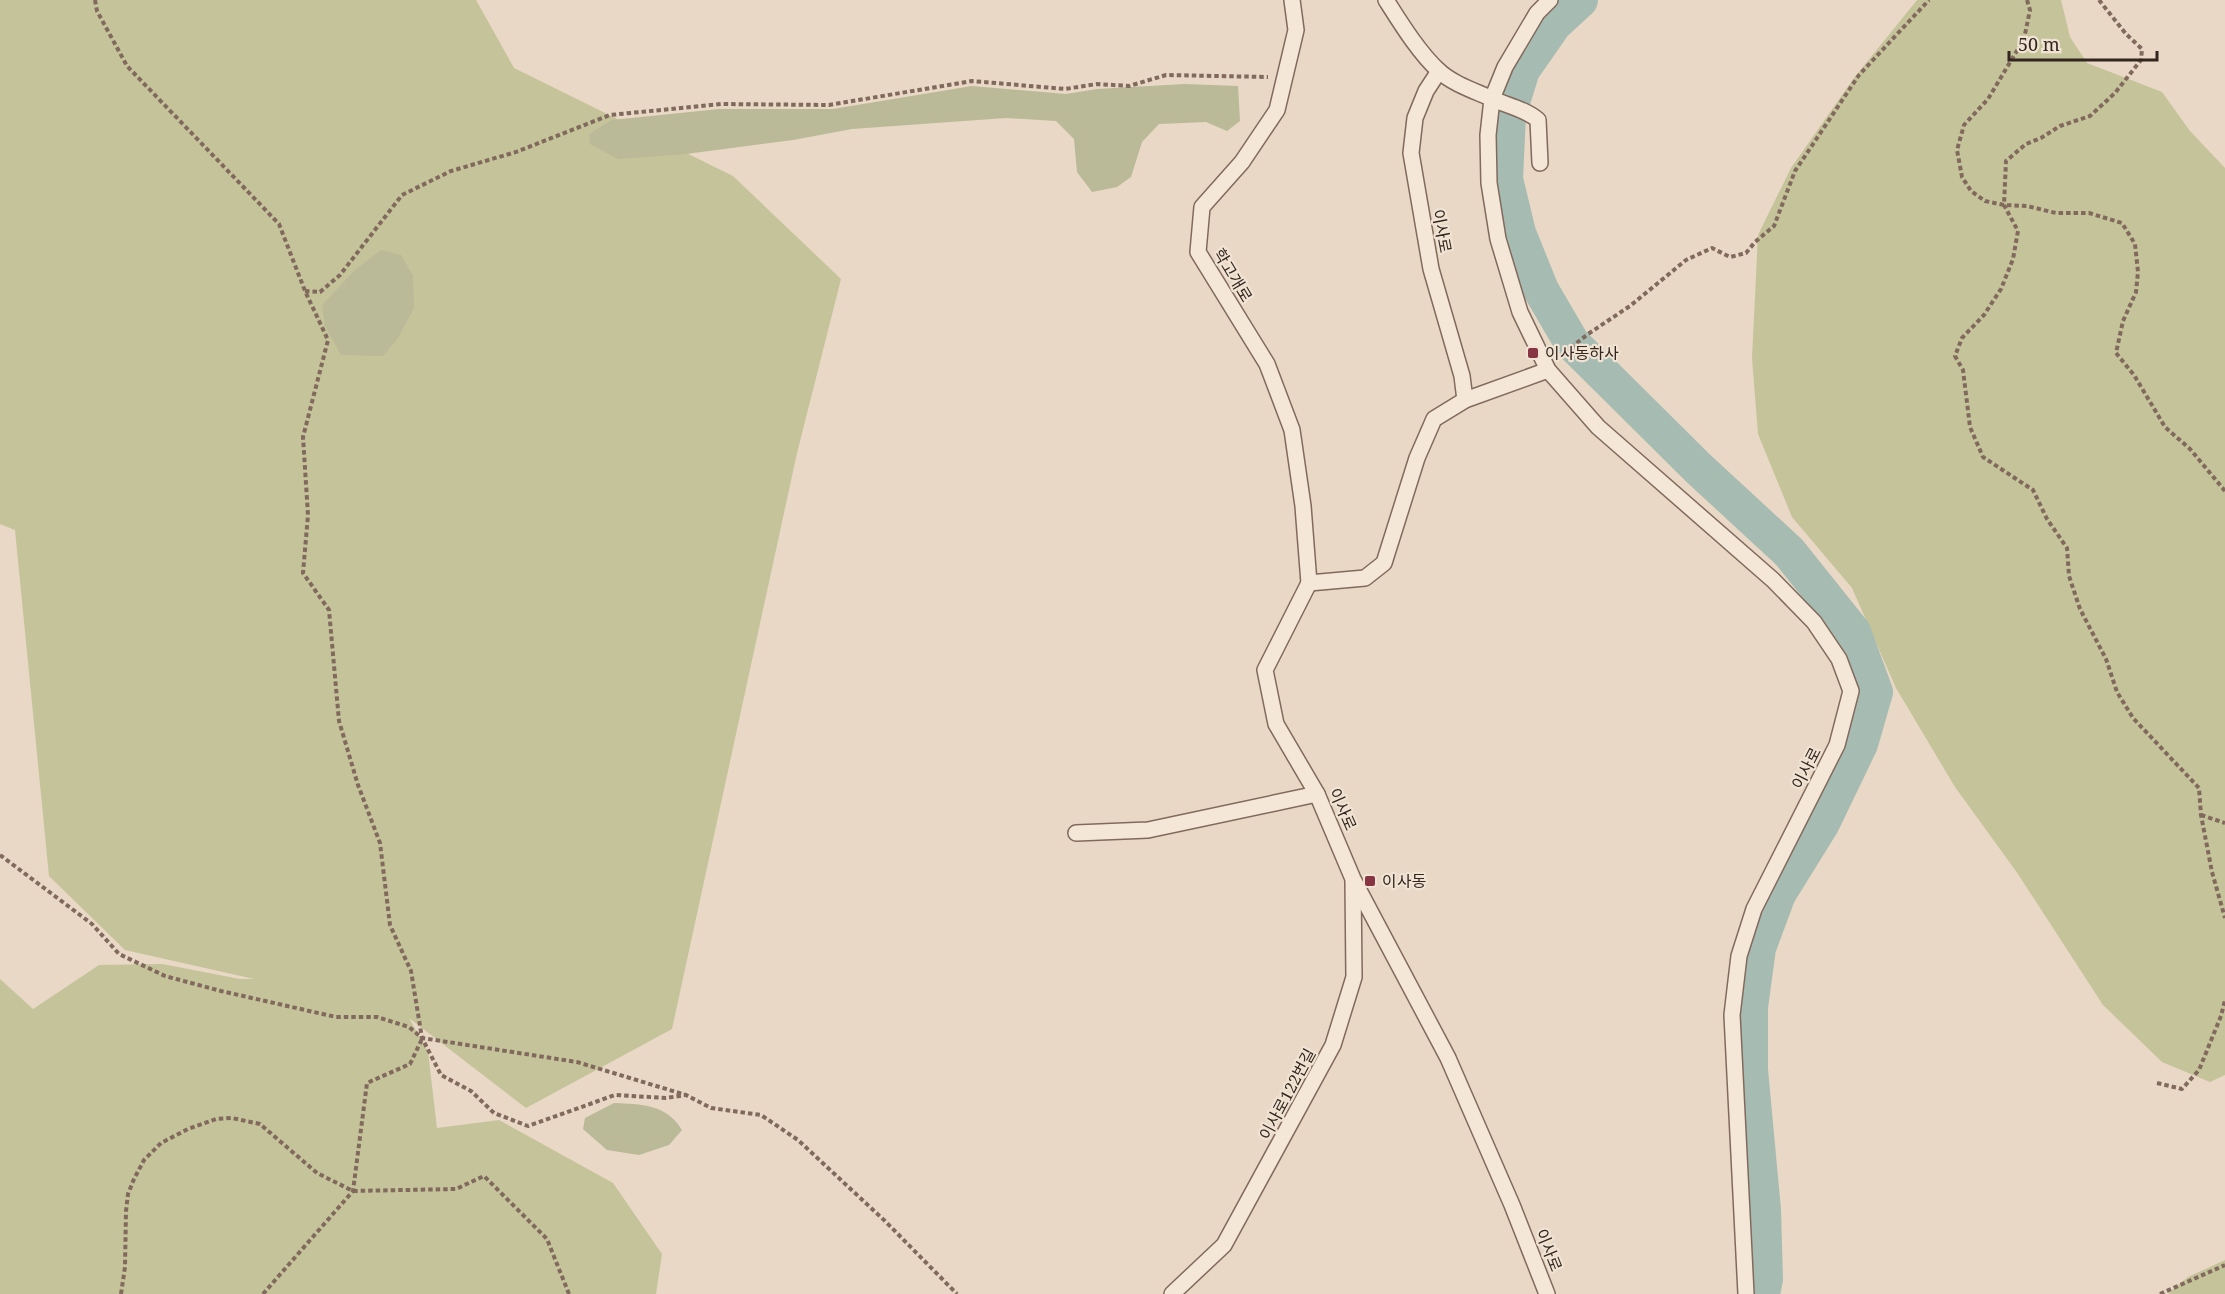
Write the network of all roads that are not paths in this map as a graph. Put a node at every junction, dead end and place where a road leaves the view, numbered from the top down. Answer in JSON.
{"nodes":[{"id":1,"x":1292,"y":0,"type":"edge"},
{"id":2,"x":1386,"y":0,"type":"edge"},
{"id":3,"x":1550,"y":0,"type":"edge"},
{"id":4,"x":1439,"y":71,"type":"junction"},
{"id":5,"x":1495,"y":100,"type":"junction"},
{"id":6,"x":1540,"y":163,"type":"dead end"},
{"id":7,"x":1553,"y":364,"type":"junction"},
{"id":8,"x":1465,"y":400,"type":"junction"},
{"id":9,"x":1310,"y":583,"type":"junction"},
{"id":10,"x":1317,"y":794,"type":"junction"},
{"id":11,"x":1076,"y":833,"type":"dead end"},
{"id":12,"x":1353,"y":879,"type":"junction"},
{"id":13,"x":1172,"y":1294,"type":"edge"},
{"id":14,"x":1547,"y":1294,"type":"edge"},
{"id":15,"x":1746,"y":1294,"type":"edge"}],
"edges":[{"from":1,"to":9,"type":"street","name":"학고개로"},
{"from":2,"to":4,"type":"street"},
{"from":3,"to":5,"type":"street","name":"이사로"},
{"from":4,"to":5,"type":"street"},
{"from":4,"to":8,"type":"street","name":"이사로"},
{"from":5,"to":6,"type":"street"},
{"from":5,"to":7,"type":"street","name":"이사로"},
{"from":7,"to":8,"type":"street"},
{"from":7,"to":15,"type":"street","name":"이사로"},
{"from":8,"to":9,"type":"street"},
{"from":9,"to":10,"type":"street","name":"이사로"},
{"from":10,"to":11,"type":"street"},
{"from":10,"to":12,"type":"street","name":"이사로"},
{"from":12,"to":13,"type":"street","name":"이사로122번길"},
{"from":12,"to":14,"type":"street","name":"이사로"}]}
